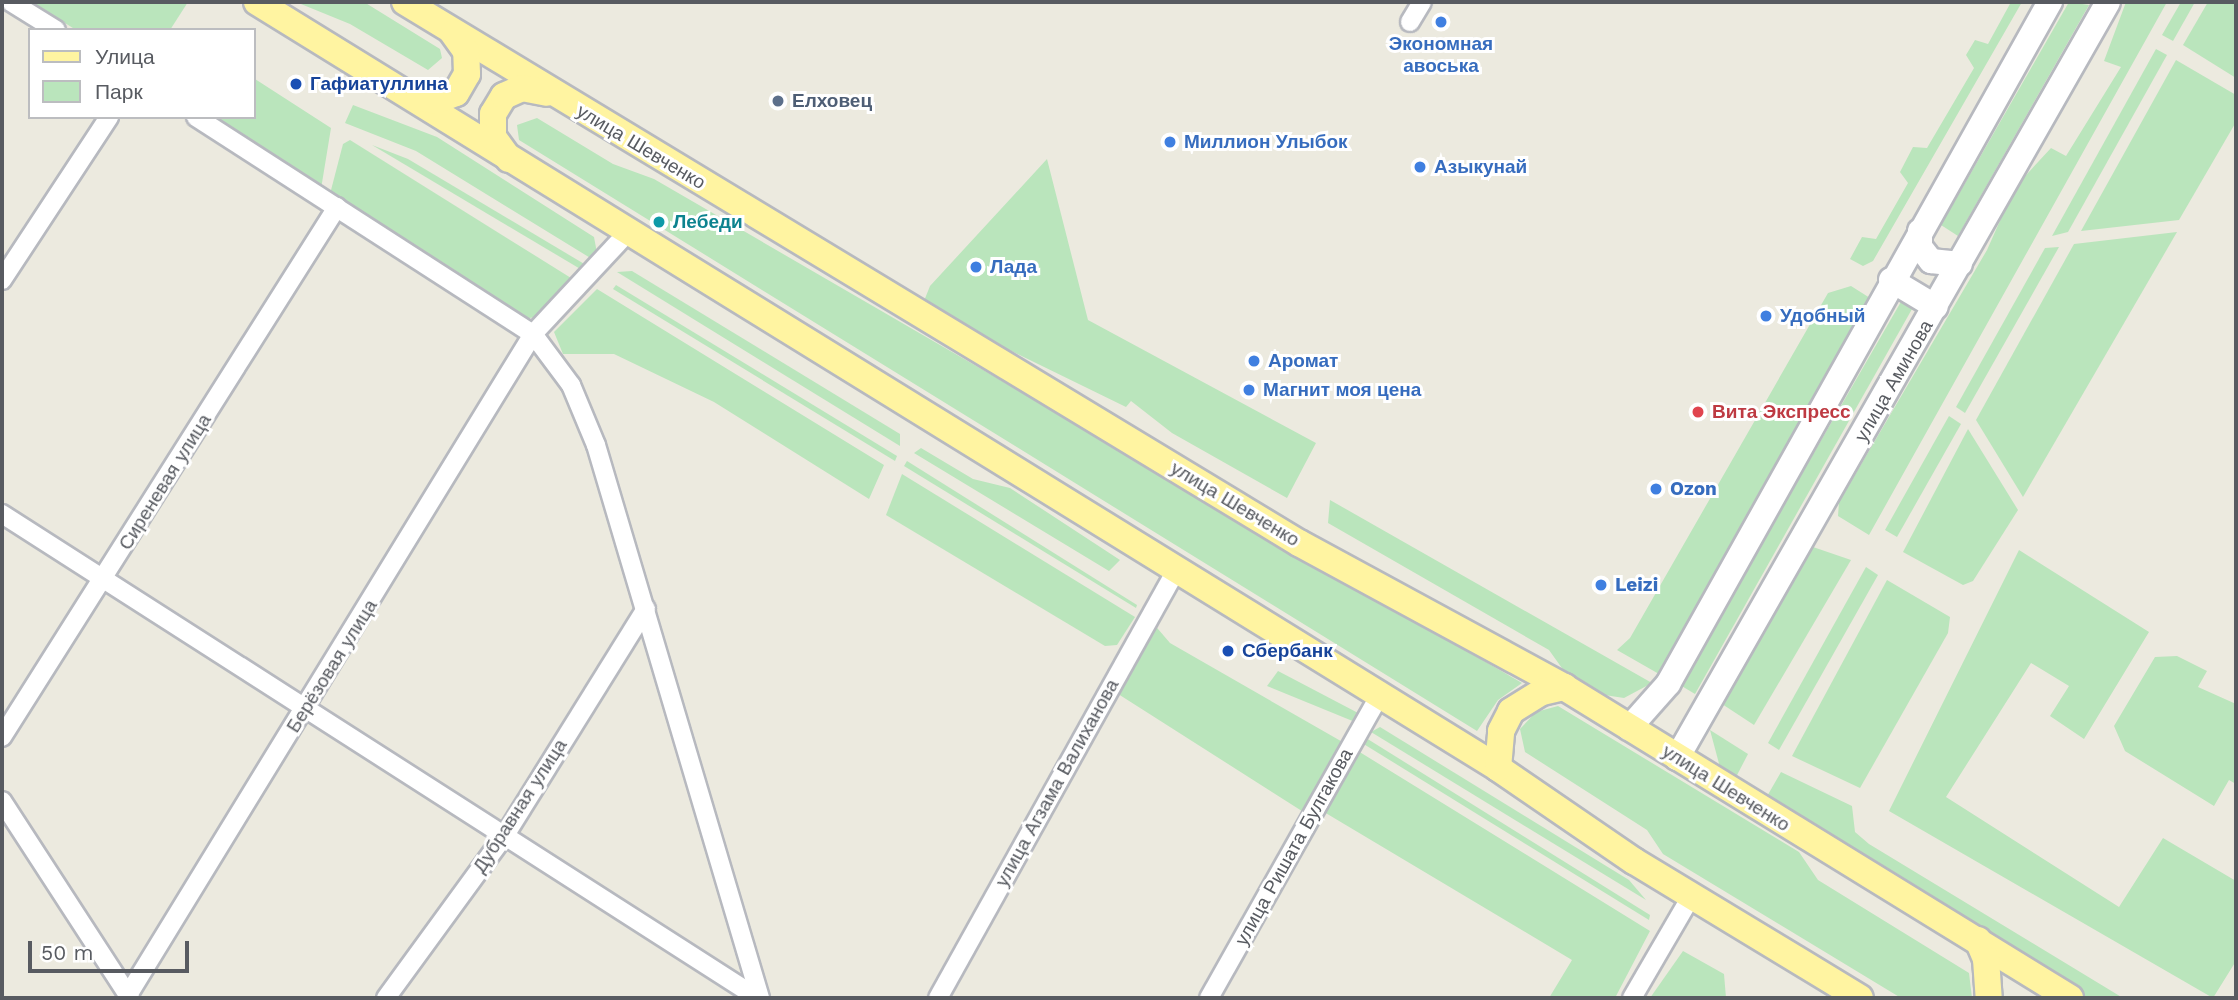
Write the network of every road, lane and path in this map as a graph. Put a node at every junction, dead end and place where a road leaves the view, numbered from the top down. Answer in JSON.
{"nodes":[{"id":1,"x":11,"y":2,"type":"edge"},
{"id":2,"x":257,"y":2,"type":"edge"},
{"id":3,"x":405,"y":2,"type":"edge"},
{"id":4,"x":1422,"y":2,"type":"edge"},
{"id":5,"x":2050,"y":2,"type":"edge"},
{"id":6,"x":2108,"y":2,"type":"edge"},
{"id":7,"x":1410,"y":22,"type":"dead end"},
{"id":8,"x":53,"y":28,"type":"edge"},
{"id":9,"x":452,"y":31,"type":"junction"},
{"id":10,"x":552,"y":94,"type":"junction"},
{"id":11,"x":410,"y":97,"type":"junction"},
{"id":12,"x":108,"y":119,"type":"edge"},
{"id":13,"x":199,"y":119,"type":"edge"},
{"id":14,"x":509,"y":159,"type":"junction"},
{"id":15,"x":337,"y":207,"type":"junction"},
{"id":16,"x":1920,"y":231,"type":"junction"},
{"id":17,"x":628,"y":232,"type":"junction"},
{"id":18,"x":1960,"y":264,"type":"junction"},
{"id":19,"x":2,"y":280,"type":"edge"},
{"id":20,"x":1891,"y":280,"type":"junction"},
{"id":21,"x":1936,"y":307,"type":"junction"},
{"id":22,"x":533,"y":334,"type":"junction"},
{"id":23,"x":2,"y":514,"type":"edge"},
{"id":24,"x":1177,"y":569,"type":"junction"},
{"id":25,"x":103,"y":580,"type":"junction"},
{"id":26,"x":646,"y":609,"type":"junction"},
{"id":27,"x":1564,"y":687,"type":"junction"},
{"id":28,"x":1380,"y":696,"type":"junction"},
{"id":29,"x":306,"y":709,"type":"junction"},
{"id":30,"x":1629,"y":728,"type":"junction"},
{"id":31,"x":2,"y":737,"type":"edge"},
{"id":32,"x":1677,"y":758,"type":"junction"},
{"id":33,"x":1498,"y":768,"type":"junction"},
{"id":34,"x":2,"y":801,"type":"edge"},
{"id":35,"x":507,"y":832,"type":"junction"},
{"id":36,"x":1692,"y":895,"type":"junction"},
{"id":37,"x":1978,"y":940,"type":"junction"},
{"id":38,"x":129,"y":997,"type":"edge"},
{"id":39,"x":386,"y":998,"type":"edge"},
{"id":40,"x":759,"y":998,"type":"edge"},
{"id":41,"x":938,"y":998,"type":"edge"},
{"id":42,"x":1209,"y":998,"type":"edge"},
{"id":43,"x":1632,"y":998,"type":"edge"},
{"id":44,"x":1860,"y":998,"type":"edge"},
{"id":45,"x":1989,"y":998,"type":"edge"},
{"id":46,"x":2070,"y":998,"type":"edge"}],
"edges":[{"from":1,"to":8,"type":"street"},
{"from":2,"to":11,"type":"main road"},
{"from":3,"to":9,"type":"main road","name":"улица Шевченко"},
{"from":4,"to":7,"type":"street"},
{"from":5,"to":16,"type":"street"},
{"from":6,"to":18,"type":"street","name":"улица Аминова"},
{"from":9,"to":10,"type":"main road","name":"улица Шевченко"},
{"from":9,"to":11,"type":"main road"},
{"from":10,"to":14,"type":"main road"},
{"from":10,"to":27,"type":"main road","name":"улица Шевченко"},
{"from":11,"to":14,"type":"main road"},
{"from":12,"to":19,"type":"street"},
{"from":13,"to":15,"type":"street"},
{"from":14,"to":17,"type":"main road"},
{"from":15,"to":22,"type":"street"},
{"from":15,"to":25,"type":"street","name":"Сиреневая улица"},
{"from":16,"to":18,"type":"street"},
{"from":16,"to":20,"type":"street"},
{"from":17,"to":22,"type":"street","name":"Берёзовая улица"},
{"from":17,"to":24,"type":"main road"},
{"from":18,"to":21,"type":"street","name":"улица Аминова"},
{"from":20,"to":21,"type":"street"},
{"from":20,"to":30,"type":"street"},
{"from":21,"to":32,"type":"street","name":"улица Аминова"},
{"from":22,"to":26,"type":"street"},
{"from":22,"to":29,"type":"street","name":"Берёзовая улица"},
{"from":23,"to":25,"type":"street"},
{"from":24,"to":28,"type":"main road"},
{"from":24,"to":41,"type":"street","name":"улица Агзама Валиханова"},
{"from":25,"to":29,"type":"street"},
{"from":25,"to":31,"type":"street","name":"Сиреневая улица"},
{"from":26,"to":35,"type":"street","name":"Дубравная улица"},
{"from":26,"to":40,"type":"street"},
{"from":27,"to":30,"type":"main road","name":"улица Шевченко"},
{"from":27,"to":33,"type":"main road"},
{"from":28,"to":33,"type":"main road"},
{"from":28,"to":42,"type":"street","name":"улица Ришата Булгакова"},
{"from":29,"to":35,"type":"street"},
{"from":29,"to":38,"type":"street","name":"Берёзовая улица"},
{"from":30,"to":32,"type":"main road","name":"улица Шевченко"},
{"from":32,"to":37,"type":"main road","name":"улица Шевченко"},
{"from":33,"to":36,"type":"main road"},
{"from":34,"to":38,"type":"street"},
{"from":35,"to":39,"type":"street","name":"Дубравная улица"},
{"from":35,"to":40,"type":"street"},
{"from":36,"to":43,"type":"street"},
{"from":36,"to":44,"type":"main road"},
{"from":37,"to":45,"type":"main road"},
{"from":37,"to":46,"type":"main road","name":"улица Шевченко"}]}
